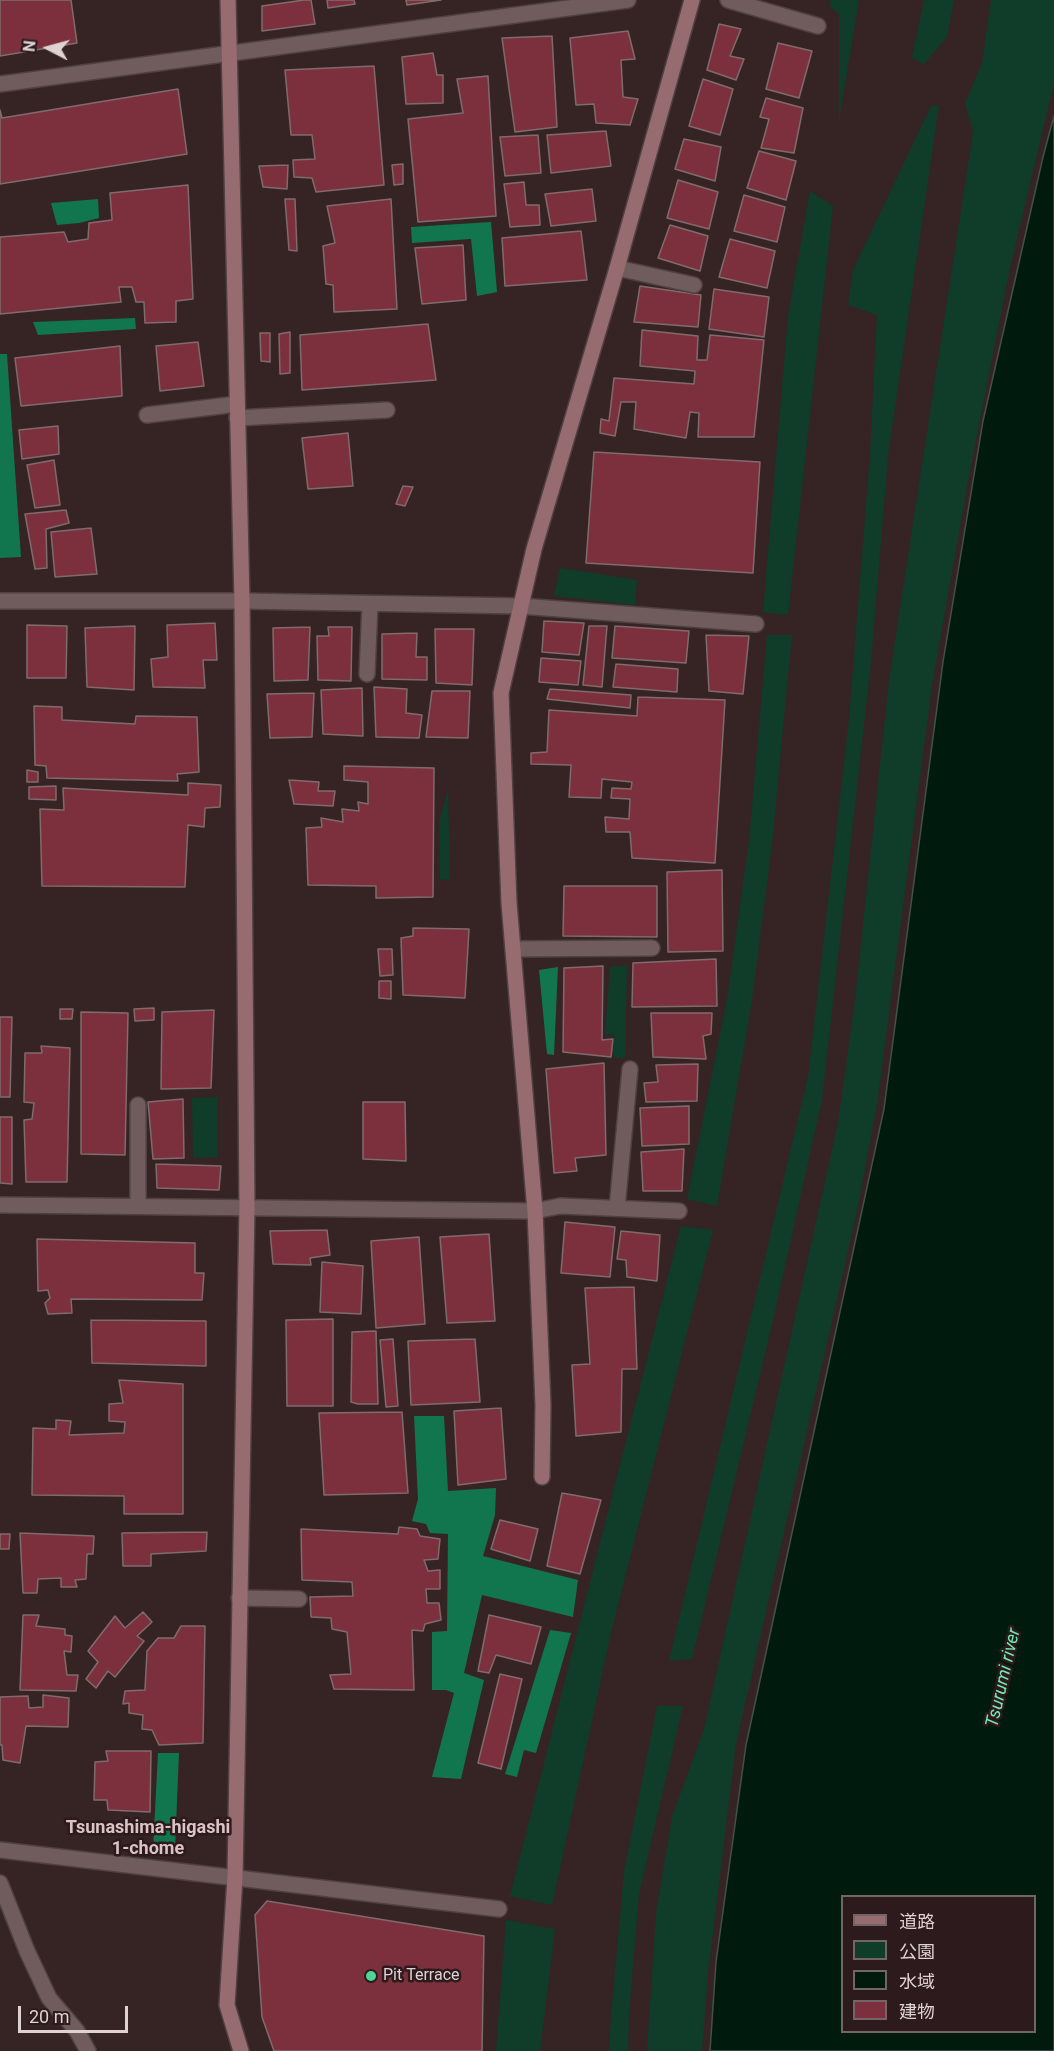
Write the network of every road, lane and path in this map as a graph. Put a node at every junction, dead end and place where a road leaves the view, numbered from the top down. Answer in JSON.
{"nodes":[{"id":1,"x":228,"y":0,"type":"edge"},
{"id":2,"x":628,"y":0,"type":"edge"},
{"id":3,"x":692,"y":0,"type":"edge"},
{"id":4,"x":728,"y":0,"type":"edge"},
{"id":5,"x":818,"y":27,"type":"dead end"},
{"id":6,"x":228,"y":54,"type":"junction"},
{"id":7,"x":0,"y":84,"type":"edge"},
{"id":8,"x":617,"y":268,"type":"junction"},
{"id":9,"x":694,"y":285,"type":"dead end"},
{"id":10,"x":387,"y":410,"type":"dead end"},
{"id":11,"x":237,"y":411,"type":"junction"},
{"id":12,"x":147,"y":415,"type":"dead end"},
{"id":13,"x":0,"y":601,"type":"edge"},
{"id":14,"x":242,"y":602,"type":"junction"},
{"id":15,"x":370,"y":604,"type":"junction"},
{"id":16,"x":520,"y":606,"type":"junction"},
{"id":17,"x":756,"y":624,"type":"dead end"},
{"id":18,"x":367,"y":675,"type":"dead end"},
{"id":19,"x":652,"y":948,"type":"dead end"},
{"id":20,"x":513,"y":949,"type":"junction"},
{"id":21,"x":630,"y":1069,"type":"dead end"},
{"id":22,"x":138,"y":1105,"type":"dead end"},
{"id":23,"x":0,"y":1205,"type":"edge"},
{"id":24,"x":138,"y":1206,"type":"junction"},
{"id":25,"x":247,"y":1207,"type":"junction"},
{"id":26,"x":617,"y":1208,"type":"junction"},
{"id":27,"x":535,"y":1211,"type":"junction"},
{"id":28,"x":680,"y":1211,"type":"dead end"},
{"id":29,"x":542,"y":1477,"type":"dead end"},
{"id":30,"x":239,"y":1598,"type":"junction"},
{"id":31,"x":299,"y":1599,"type":"dead end"},
{"id":32,"x":0,"y":1850,"type":"edge"},
{"id":33,"x":235,"y":1877,"type":"junction"},
{"id":34,"x":0,"y":1882,"type":"edge"},
{"id":35,"x":499,"y":1909,"type":"dead end"},
{"id":36,"x":88,"y":2051,"type":"edge"},
{"id":37,"x":241,"y":2051,"type":"edge"}],
"edges":[{"from":1,"to":6,"type":"street"},
{"from":2,"to":6,"type":"street"},
{"from":3,"to":8,"type":"street"},
{"from":4,"to":5,"type":"street"},
{"from":6,"to":7,"type":"street"},
{"from":6,"to":11,"type":"street"},
{"from":8,"to":9,"type":"street"},
{"from":8,"to":16,"type":"street"},
{"from":10,"to":11,"type":"street"},
{"from":11,"to":12,"type":"street"},
{"from":11,"to":14,"type":"street"},
{"from":13,"to":14,"type":"street"},
{"from":14,"to":15,"type":"street"},
{"from":14,"to":25,"type":"street"},
{"from":15,"to":16,"type":"street"},
{"from":15,"to":18,"type":"street"},
{"from":16,"to":17,"type":"street"},
{"from":16,"to":20,"type":"street"},
{"from":19,"to":20,"type":"street"},
{"from":20,"to":27,"type":"street"},
{"from":21,"to":26,"type":"street"},
{"from":22,"to":24,"type":"street"},
{"from":23,"to":24,"type":"street"},
{"from":24,"to":25,"type":"street"},
{"from":25,"to":27,"type":"street"},
{"from":25,"to":30,"type":"street"},
{"from":26,"to":27,"type":"street"},
{"from":26,"to":28,"type":"street"},
{"from":27,"to":29,"type":"street"},
{"from":30,"to":31,"type":"street"},
{"from":30,"to":33,"type":"street"},
{"from":32,"to":33,"type":"street"},
{"from":33,"to":35,"type":"street"},
{"from":33,"to":37,"type":"street"},
{"from":34,"to":36,"type":"street"}]}
